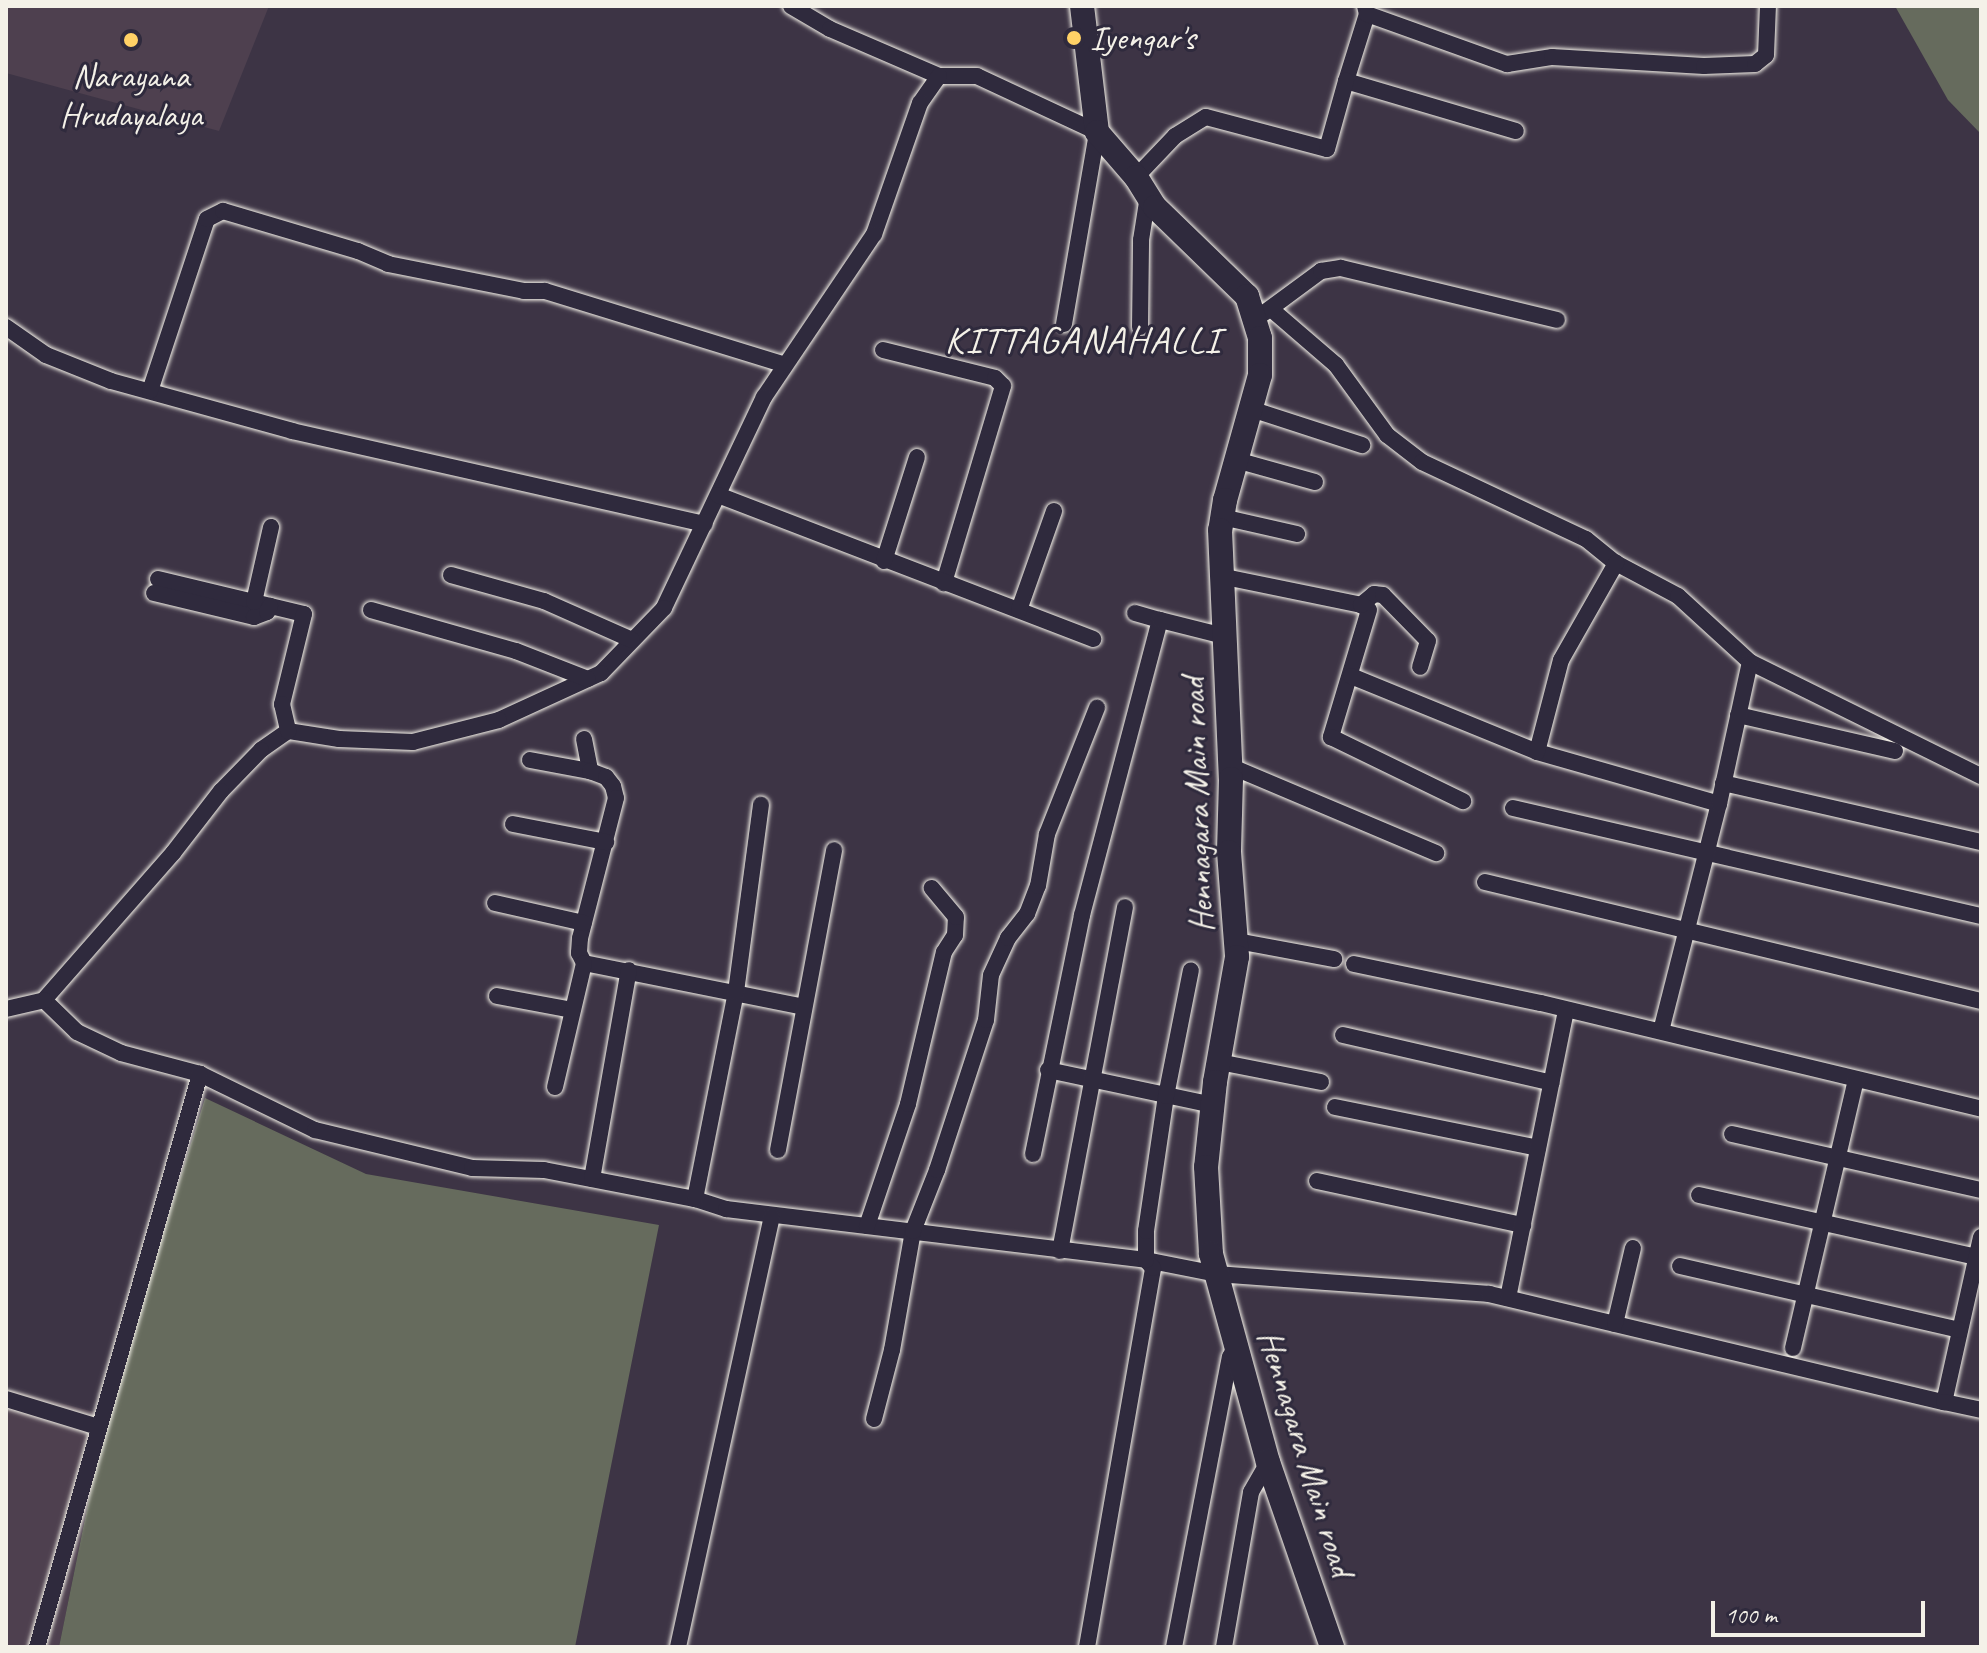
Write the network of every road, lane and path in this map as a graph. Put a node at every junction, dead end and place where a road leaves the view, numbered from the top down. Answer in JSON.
{"nodes":[{"id":1,"x":791,"y":6,"type":"edge"},
{"id":2,"x":1082,"y":6,"type":"edge"},
{"id":3,"x":1768,"y":6,"type":"edge"},
{"id":4,"x":1366,"y":10,"type":"edge"},
{"id":5,"x":939,"y":76,"type":"junction"},
{"id":6,"x":1346,"y":81,"type":"junction"},
{"id":7,"x":1516,"y":131,"type":"dead end"},
{"id":8,"x":1097,"y":132,"type":"junction"},
{"id":9,"x":1142,"y":187,"type":"junction"},
{"id":10,"x":1263,"y":314,"type":"junction"},
{"id":11,"x":1557,"y":320,"type":"dead end"},
{"id":12,"x":1064,"y":324,"type":"dead end"},
{"id":13,"x":6,"y":327,"type":"edge"},
{"id":14,"x":1140,"y":327,"type":"dead end"},
{"id":15,"x":883,"y":350,"type":"dead end"},
{"id":16,"x":785,"y":365,"type":"junction"},
{"id":17,"x":150,"y":391,"type":"junction"},
{"id":18,"x":1251,"y":409,"type":"junction"},
{"id":19,"x":1362,"y":445,"type":"dead end"},
{"id":20,"x":917,"y":457,"type":"dead end"},
{"id":21,"x":1236,"y":460,"type":"junction"},
{"id":22,"x":1315,"y":482,"type":"dead end"},
{"id":23,"x":718,"y":495,"type":"junction"},
{"id":24,"x":1054,"y":511,"type":"dead end"},
{"id":25,"x":1222,"y":517,"type":"junction"},
{"id":26,"x":705,"y":524,"type":"junction"},
{"id":27,"x":271,"y":527,"type":"dead end"},
{"id":28,"x":1297,"y":534,"type":"dead end"},
{"id":29,"x":884,"y":561,"type":"junction"},
{"id":30,"x":1616,"y":563,"type":"junction"},
{"id":31,"x":451,"y":575,"type":"dead end"},
{"id":32,"x":1225,"y":577,"type":"junction"},
{"id":33,"x":944,"y":583,"type":"junction"},
{"id":34,"x":156,"y":586,"type":"dead end"},
{"id":35,"x":262,"y":604,"type":"junction"},
{"id":36,"x":1361,"y":605,"type":"junction"},
{"id":37,"x":371,"y":610,"type":"dead end"},
{"id":38,"x":1019,"y":610,"type":"junction"},
{"id":39,"x":1135,"y":613,"type":"dead end"},
{"id":40,"x":1160,"y":620,"type":"junction"},
{"id":41,"x":1224,"y":636,"type":"junction"},
{"id":42,"x":1093,"y":639,"type":"dead end"},
{"id":43,"x":632,"y":640,"type":"junction"},
{"id":44,"x":1750,"y":662,"type":"junction"},
{"id":45,"x":1420,"y":667,"type":"dead end"},
{"id":46,"x":1351,"y":676,"type":"junction"},
{"id":47,"x":588,"y":679,"type":"junction"},
{"id":48,"x":1097,"y":708,"type":"dead end"},
{"id":49,"x":1738,"y":715,"type":"junction"},
{"id":50,"x":288,"y":731,"type":"junction"},
{"id":51,"x":584,"y":739,"type":"dead end"},
{"id":52,"x":1895,"y":751,"type":"dead end"},
{"id":53,"x":1537,"y":752,"type":"junction"},
{"id":54,"x":530,"y":760,"type":"dead end"},
{"id":55,"x":1230,"y":766,"type":"junction"},
{"id":56,"x":590,"y":771,"type":"junction"},
{"id":57,"x":1981,"y":776,"type":"edge"},
{"id":58,"x":1723,"y":783,"type":"junction"},
{"id":59,"x":1463,"y":801,"type":"dead end"},
{"id":60,"x":1719,"y":804,"type":"junction"},
{"id":61,"x":761,"y":805,"type":"dead end"},
{"id":62,"x":1513,"y":808,"type":"dead end"},
{"id":63,"x":513,"y":824,"type":"dead end"},
{"id":64,"x":606,"y":842,"type":"junction"},
{"id":65,"x":1981,"y":842,"type":"edge"},
{"id":66,"x":834,"y":850,"type":"dead end"},
{"id":67,"x":1705,"y":852,"type":"junction"},
{"id":68,"x":1436,"y":853,"type":"dead end"},
{"id":69,"x":1485,"y":882,"type":"dead end"},
{"id":70,"x":932,"y":888,"type":"dead end"},
{"id":71,"x":495,"y":903,"type":"dead end"},
{"id":72,"x":1125,"y":907,"type":"dead end"},
{"id":73,"x":1981,"y":916,"type":"edge"},
{"id":74,"x":584,"y":923,"type":"junction"},
{"id":75,"x":1686,"y":930,"type":"junction"},
{"id":76,"x":1237,"y":941,"type":"junction"},
{"id":77,"x":1334,"y":959,"type":"dead end"},
{"id":78,"x":584,"y":963,"type":"junction"},
{"id":79,"x":1354,"y":964,"type":"dead end"},
{"id":80,"x":629,"y":970,"type":"junction"},
{"id":81,"x":1191,"y":970,"type":"dead end"},
{"id":82,"x":736,"y":992,"type":"junction"},
{"id":83,"x":497,"y":996,"type":"dead end"},
{"id":84,"x":44,"y":1000,"type":"junction"},
{"id":85,"x":1981,"y":1001,"type":"edge"},
{"id":86,"x":804,"y":1007,"type":"junction"},
{"id":87,"x":6,"y":1009,"type":"edge"},
{"id":88,"x":572,"y":1010,"type":"junction"},
{"id":89,"x":1566,"y":1010,"type":"junction"},
{"id":90,"x":1661,"y":1031,"type":"junction"},
{"id":91,"x":1343,"y":1035,"type":"dead end"},
{"id":92,"x":1219,"y":1062,"type":"junction"},
{"id":93,"x":1048,"y":1070,"type":"junction"},
{"id":94,"x":200,"y":1074,"type":"junction"},
{"id":95,"x":1856,"y":1079,"type":"junction"},
{"id":96,"x":1092,"y":1081,"type":"junction"},
{"id":97,"x":1321,"y":1082,"type":"dead end"},
{"id":98,"x":1552,"y":1083,"type":"junction"},
{"id":99,"x":555,"y":1087,"type":"dead end"},
{"id":100,"x":1166,"y":1096,"type":"junction"},
{"id":101,"x":1212,"y":1105,"type":"junction"},
{"id":102,"x":1335,"y":1107,"type":"dead end"},
{"id":103,"x":1981,"y":1109,"type":"edge"},
{"id":104,"x":1732,"y":1134,"type":"dead end"},
{"id":105,"x":1538,"y":1148,"type":"junction"},
{"id":106,"x":778,"y":1150,"type":"dead end"},
{"id":107,"x":1033,"y":1154,"type":"dead end"},
{"id":108,"x":1837,"y":1157,"type":"junction"},
{"id":109,"x":592,"y":1179,"type":"junction"},
{"id":110,"x":1317,"y":1181,"type":"dead end"},
{"id":111,"x":1981,"y":1190,"type":"edge"},
{"id":112,"x":1699,"y":1195,"type":"dead end"},
{"id":113,"x":695,"y":1199,"type":"junction"},
{"id":114,"x":772,"y":1216,"type":"junction"},
{"id":115,"x":1822,"y":1222,"type":"junction"},
{"id":116,"x":1523,"y":1225,"type":"junction"},
{"id":117,"x":867,"y":1226,"type":"junction"},
{"id":118,"x":913,"y":1231,"type":"junction"},
{"id":119,"x":1981,"y":1237,"type":"edge"},
{"id":120,"x":1633,"y":1248,"type":"dead end"},
{"id":121,"x":1060,"y":1251,"type":"junction"},
{"id":122,"x":1977,"y":1257,"type":"junction"},
{"id":123,"x":1146,"y":1260,"type":"junction"},
{"id":124,"x":1680,"y":1266,"type":"dead end"},
{"id":125,"x":1217,"y":1274,"type":"junction"},
{"id":126,"x":1806,"y":1295,"type":"junction"},
{"id":127,"x":1508,"y":1298,"type":"junction"},
{"id":128,"x":1615,"y":1324,"type":"junction"},
{"id":129,"x":1960,"y":1330,"type":"junction"},
{"id":130,"x":1236,"y":1346,"type":"junction"},
{"id":131,"x":1793,"y":1348,"type":"dead end"},
{"id":132,"x":6,"y":1399,"type":"edge"},
{"id":133,"x":1944,"y":1402,"type":"junction"},
{"id":134,"x":1981,"y":1410,"type":"edge"},
{"id":135,"x":874,"y":1419,"type":"dead end"},
{"id":136,"x":98,"y":1427,"type":"junction"},
{"id":137,"x":1268,"y":1462,"type":"junction"},
{"id":138,"x":37,"y":1647,"type":"edge"},
{"id":139,"x":678,"y":1647,"type":"edge"},
{"id":140,"x":1087,"y":1647,"type":"edge"},
{"id":141,"x":1174,"y":1647,"type":"edge"},
{"id":142,"x":1224,"y":1647,"type":"edge"},
{"id":143,"x":1332,"y":1647,"type":"edge"}],
"edges":[{"from":1,"to":5,"type":"street"},
{"from":2,"to":8,"type":"street"},
{"from":3,"to":4,"type":"street"},
{"from":4,"to":6,"type":"street"},
{"from":5,"to":8,"type":"street"},
{"from":5,"to":16,"type":"street"},
{"from":6,"to":7,"type":"street"},
{"from":6,"to":9,"type":"street"},
{"from":8,"to":9,"type":"street","name":"Hennagara Main road"},
{"from":8,"to":12,"type":"street"},
{"from":9,"to":10,"type":"street","name":"Hennagara Main road"},
{"from":9,"to":14,"type":"street"},
{"from":10,"to":11,"type":"street"},
{"from":10,"to":18,"type":"street","name":"Hennagara Main road"},
{"from":10,"to":30,"type":"street"},
{"from":13,"to":17,"type":"street"},
{"from":15,"to":33,"type":"street"},
{"from":16,"to":17,"type":"street"},
{"from":16,"to":23,"type":"street"},
{"from":17,"to":26,"type":"street"},
{"from":18,"to":19,"type":"street"},
{"from":18,"to":21,"type":"street","name":"Hennagara Main road"},
{"from":20,"to":29,"type":"street"},
{"from":21,"to":22,"type":"street"},
{"from":21,"to":25,"type":"street","name":"Hennagara Main road"},
{"from":23,"to":26,"type":"street"},
{"from":23,"to":29,"type":"street"},
{"from":24,"to":38,"type":"street"},
{"from":25,"to":28,"type":"street"},
{"from":25,"to":32,"type":"street","name":"Hennagara Main road"},
{"from":26,"to":43,"type":"street"},
{"from":27,"to":35,"type":"street"},
{"from":29,"to":33,"type":"street"},
{"from":30,"to":44,"type":"street"},
{"from":30,"to":53,"type":"street"},
{"from":31,"to":43,"type":"street"},
{"from":32,"to":36,"type":"street"},
{"from":32,"to":41,"type":"street","name":"Hennagara Main road"},
{"from":33,"to":38,"type":"street"},
{"from":34,"to":35,"type":"street"},
{"from":35,"to":50,"type":"street"},
{"from":36,"to":45,"type":"street"},
{"from":36,"to":46,"type":"street"},
{"from":37,"to":47,"type":"street"},
{"from":38,"to":42,"type":"street"},
{"from":39,"to":40,"type":"street"},
{"from":40,"to":41,"type":"street"},
{"from":40,"to":93,"type":"street"},
{"from":41,"to":55,"type":"street","name":"Hennagara Main road"},
{"from":43,"to":47,"type":"street"},
{"from":44,"to":49,"type":"street"},
{"from":44,"to":57,"type":"street"},
{"from":46,"to":53,"type":"street"},
{"from":46,"to":59,"type":"street"},
{"from":47,"to":50,"type":"street"},
{"from":48,"to":118,"type":"street"},
{"from":49,"to":52,"type":"street"},
{"from":49,"to":58,"type":"street"},
{"from":50,"to":84,"type":"street"},
{"from":51,"to":56,"type":"street"},
{"from":53,"to":60,"type":"street"},
{"from":54,"to":56,"type":"street"},
{"from":55,"to":68,"type":"street"},
{"from":55,"to":76,"type":"street","name":"Hennagara Main road"},
{"from":56,"to":64,"type":"street"},
{"from":58,"to":60,"type":"street"},
{"from":58,"to":65,"type":"street"},
{"from":60,"to":67,"type":"street"},
{"from":61,"to":82,"type":"street"},
{"from":62,"to":67,"type":"street"},
{"from":63,"to":64,"type":"street"},
{"from":64,"to":74,"type":"street"},
{"from":66,"to":86,"type":"street"},
{"from":67,"to":73,"type":"street"},
{"from":67,"to":75,"type":"street"},
{"from":69,"to":75,"type":"street"},
{"from":70,"to":117,"type":"street"},
{"from":71,"to":74,"type":"street"},
{"from":72,"to":96,"type":"street"},
{"from":74,"to":78,"type":"street"},
{"from":75,"to":85,"type":"street"},
{"from":75,"to":90,"type":"street"},
{"from":76,"to":77,"type":"street"},
{"from":76,"to":92,"type":"street","name":"Hennagara Main road"},
{"from":78,"to":80,"type":"street"},
{"from":78,"to":88,"type":"street"},
{"from":79,"to":89,"type":"street"},
{"from":80,"to":82,"type":"street"},
{"from":80,"to":109,"type":"street"},
{"from":81,"to":100,"type":"street"},
{"from":82,"to":86,"type":"street"},
{"from":82,"to":113,"type":"street"},
{"from":83,"to":88,"type":"street"},
{"from":84,"to":87,"type":"street"},
{"from":84,"to":94,"type":"street"},
{"from":86,"to":106,"type":"street"},
{"from":88,"to":99,"type":"street"},
{"from":89,"to":90,"type":"street"},
{"from":89,"to":98,"type":"street"},
{"from":90,"to":95,"type":"street"},
{"from":91,"to":98,"type":"street"},
{"from":92,"to":97,"type":"street"},
{"from":92,"to":101,"type":"street","name":"Hennagara Main road"},
{"from":93,"to":96,"type":"street"},
{"from":93,"to":107,"type":"street"},
{"from":94,"to":109,"type":"street"},
{"from":94,"to":136,"type":"street"},
{"from":95,"to":103,"type":"street"},
{"from":95,"to":108,"type":"street"},
{"from":96,"to":100,"type":"street"},
{"from":96,"to":121,"type":"street"},
{"from":98,"to":105,"type":"street"},
{"from":100,"to":101,"type":"street"},
{"from":100,"to":123,"type":"street"},
{"from":101,"to":125,"type":"street","name":"Hennagara Main road"},
{"from":102,"to":105,"type":"street"},
{"from":104,"to":108,"type":"street"},
{"from":105,"to":116,"type":"street"},
{"from":108,"to":111,"type":"street"},
{"from":108,"to":115,"type":"street"},
{"from":109,"to":113,"type":"street"},
{"from":110,"to":116,"type":"street"},
{"from":112,"to":115,"type":"street"},
{"from":113,"to":114,"type":"street"},
{"from":114,"to":117,"type":"street"},
{"from":114,"to":139,"type":"street"},
{"from":115,"to":122,"type":"street"},
{"from":115,"to":126,"type":"street"},
{"from":116,"to":127,"type":"street"},
{"from":117,"to":118,"type":"street"},
{"from":118,"to":121,"type":"street"},
{"from":118,"to":135,"type":"street"},
{"from":119,"to":122,"type":"street"},
{"from":120,"to":128,"type":"street"},
{"from":121,"to":123,"type":"street"},
{"from":122,"to":129,"type":"street"},
{"from":123,"to":125,"type":"street"},
{"from":123,"to":140,"type":"street"},
{"from":124,"to":126,"type":"street"},
{"from":125,"to":127,"type":"street"},
{"from":125,"to":130,"type":"street","name":"Hennagara Main road"},
{"from":126,"to":129,"type":"street"},
{"from":126,"to":131,"type":"street"},
{"from":127,"to":128,"type":"street"},
{"from":128,"to":133,"type":"street"},
{"from":129,"to":133,"type":"street"},
{"from":130,"to":137,"type":"street","name":"Hennagara Main road"},
{"from":130,"to":141,"type":"street"},
{"from":132,"to":136,"type":"street"},
{"from":133,"to":134,"type":"street"},
{"from":136,"to":138,"type":"street"},
{"from":137,"to":142,"type":"street"},
{"from":137,"to":143,"type":"street","name":"Hennagara Main road"}]}
